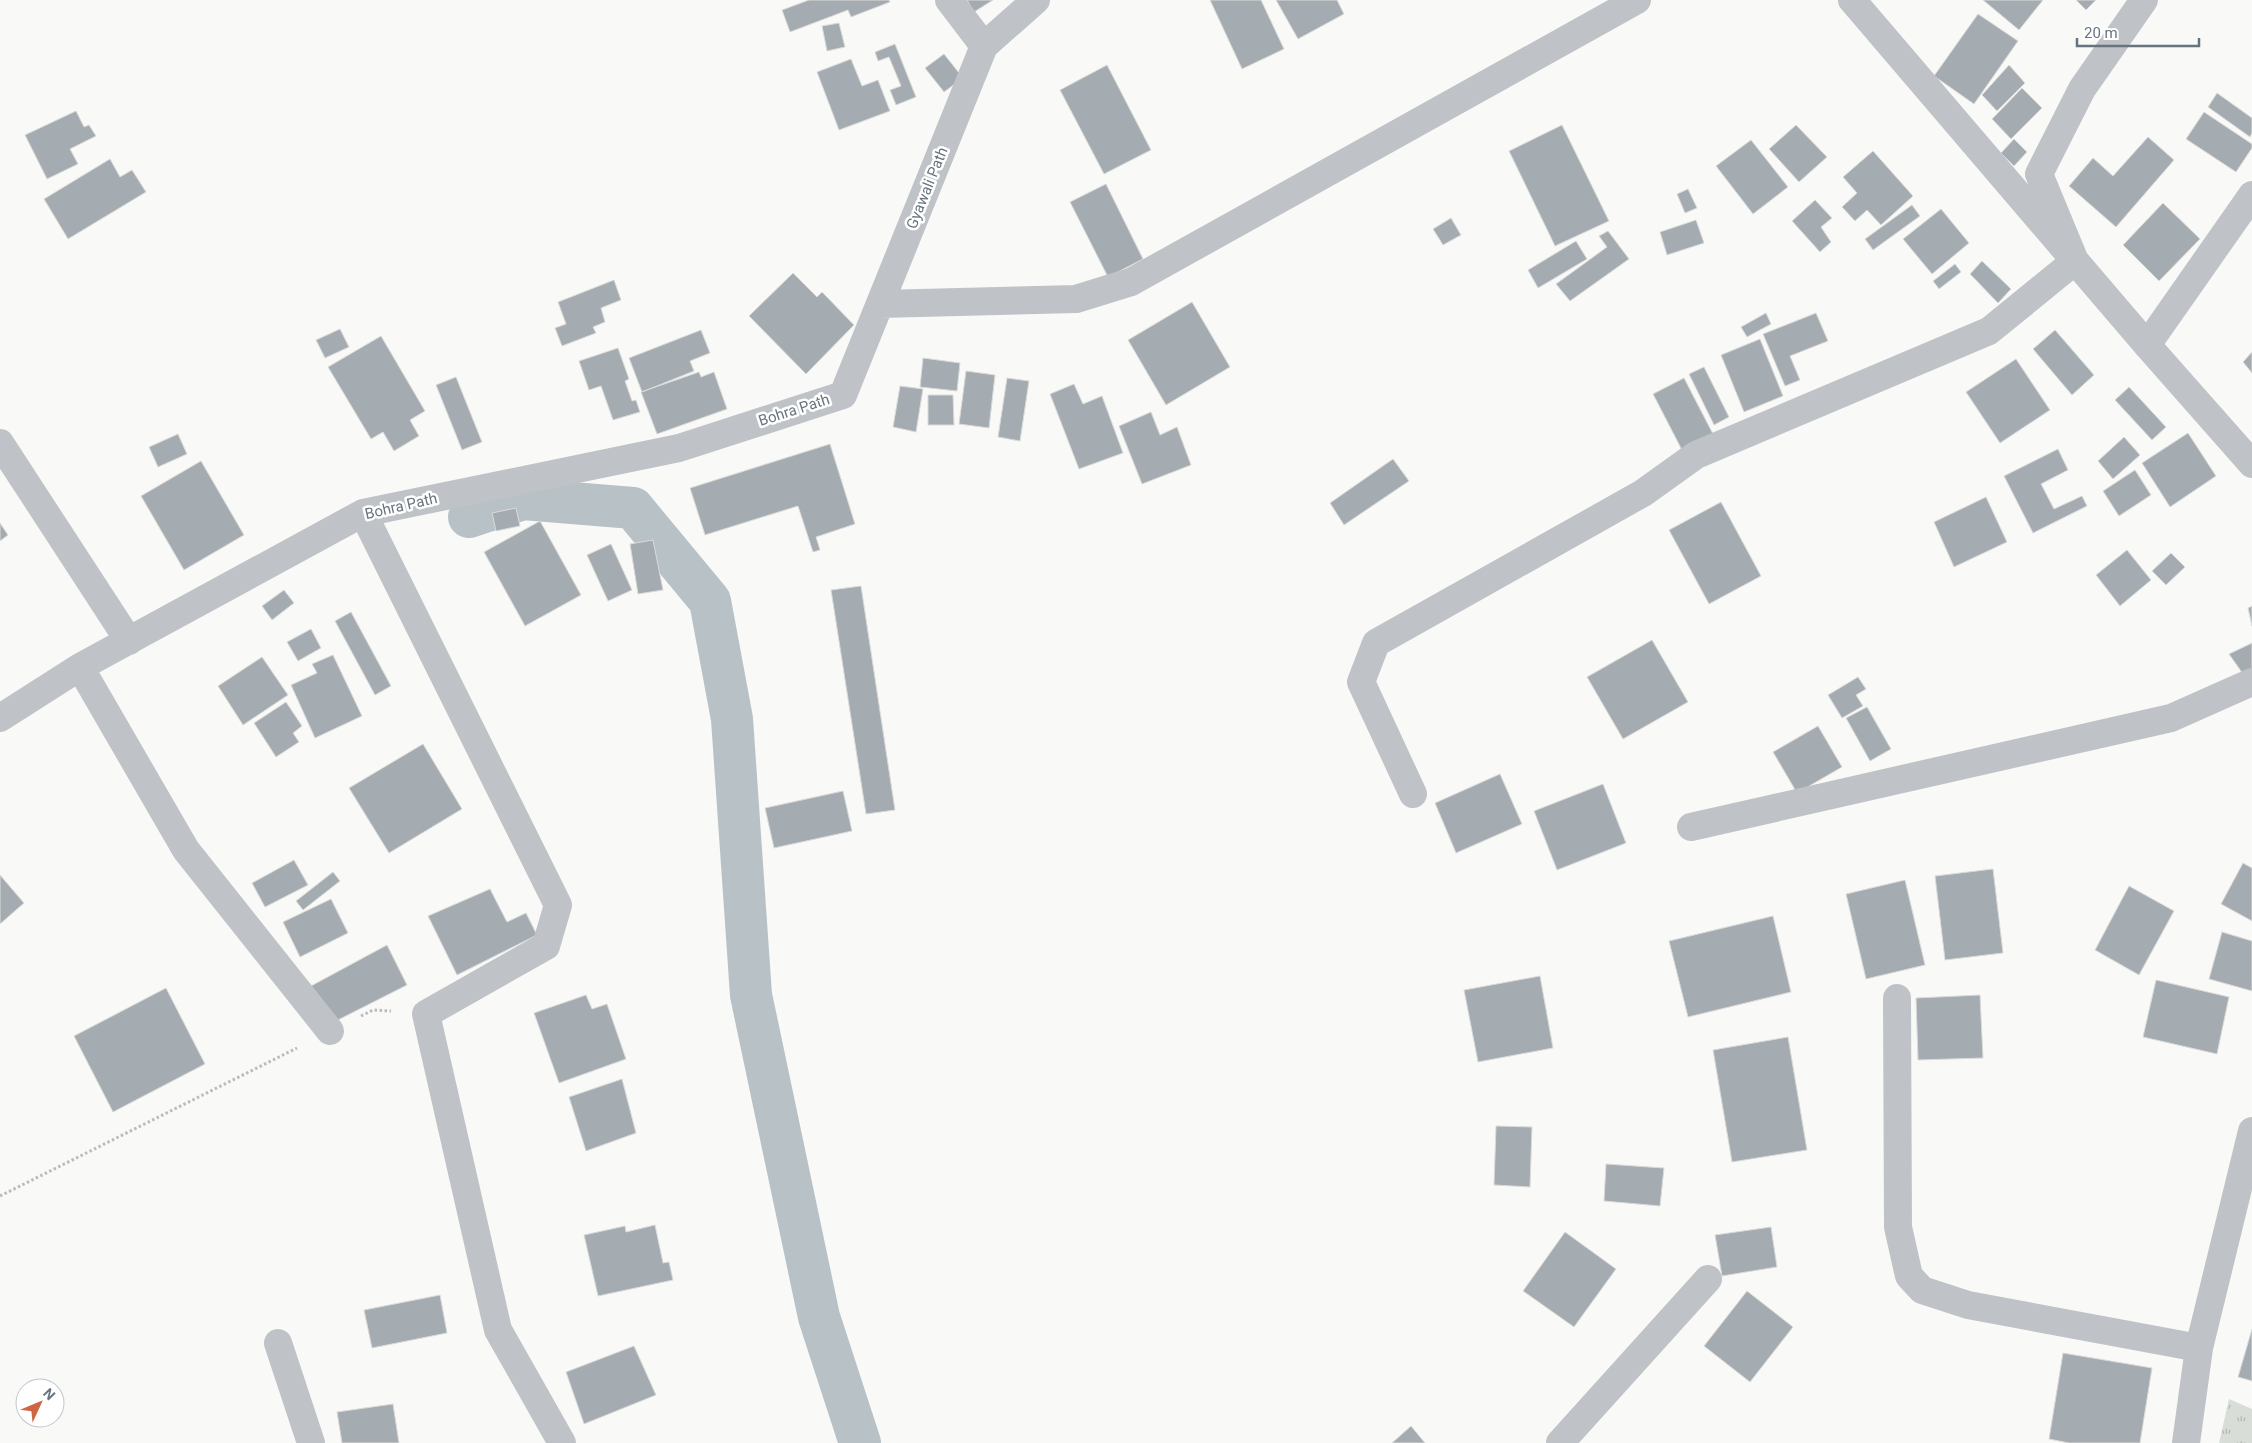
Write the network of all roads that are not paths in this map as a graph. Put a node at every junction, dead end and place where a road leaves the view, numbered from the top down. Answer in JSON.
{"nodes":[{"id":1,"x":949,"y":0,"type":"edge"},
{"id":2,"x":1036,"y":0,"type":"edge"},
{"id":3,"x":1637,"y":0,"type":"edge"},
{"id":4,"x":1852,"y":0,"type":"edge"},
{"id":5,"x":2144,"y":0,"type":"edge"},
{"id":6,"x":984,"y":46,"type":"junction"},
{"id":7,"x":2252,"y":195,"type":"edge"},
{"id":8,"x":2075,"y":261,"type":"junction"},
{"id":9,"x":880,"y":304,"type":"junction"},
{"id":10,"x":2147,"y":345,"type":"junction"},
{"id":11,"x":843,"y":395,"type":"joint"},
{"id":12,"x":0,"y":443,"type":"edge"},
{"id":13,"x":2252,"y":464,"type":"edge"},
{"id":14,"x":363,"y":513,"type":"junction"},
{"id":15,"x":129,"y":641,"type":"junction"},
{"id":16,"x":80,"y":667,"type":"junction"},
{"id":17,"x":2252,"y":682,"type":"edge"},
{"id":18,"x":0,"y":718,"type":"edge"},
{"id":19,"x":1412,"y":794,"type":"dead end"},
{"id":20,"x":1691,"y":827,"type":"dead end"},
{"id":21,"x":1897,"y":998,"type":"dead end"},
{"id":22,"x":330,"y":1031,"type":"road end"},
{"id":23,"x":2252,"y":1131,"type":"edge"},
{"id":24,"x":1708,"y":1279,"type":"dead end"},
{"id":25,"x":278,"y":1343,"type":"dead end"},
{"id":26,"x":2199,"y":1348,"type":"junction"},
{"id":27,"x":311,"y":1443,"type":"edge"},
{"id":28,"x":562,"y":1443,"type":"edge"},
{"id":29,"x":1560,"y":1443,"type":"edge"},
{"id":30,"x":2186,"y":1443,"type":"edge"}],
"edges":[{"from":1,"to":6,"type":"street"},
{"from":2,"to":6,"type":"street","name":"Gyawali Path"},
{"from":3,"to":9,"type":"street"},
{"from":4,"to":8,"type":"street"},
{"from":5,"to":8,"type":"street"},
{"from":6,"to":9,"type":"street","name":"Gyawali Path"},
{"from":7,"to":10,"type":"street"},
{"from":8,"to":10,"type":"street"},
{"from":8,"to":19,"type":"street"},
{"from":9,"to":11,"type":"street","name":"Gyawali Path"},
{"from":10,"to":13,"type":"street"},
{"from":11,"to":14,"type":"street","name":"Bohra Path"},
{"from":12,"to":15,"type":"street"},
{"from":14,"to":15,"type":"street","name":"Bohra Path"},
{"from":14,"to":28,"type":"street"},
{"from":15,"to":16,"type":"street","name":"Bohra Path"},
{"from":16,"to":18,"type":"street","name":"Bohra Path"},
{"from":16,"to":22,"type":"street"},
{"from":17,"to":20,"type":"street"},
{"from":21,"to":26,"type":"street"},
{"from":23,"to":26,"type":"street"},
{"from":24,"to":29,"type":"street"},
{"from":25,"to":27,"type":"street"},
{"from":26,"to":30,"type":"street"}]}
